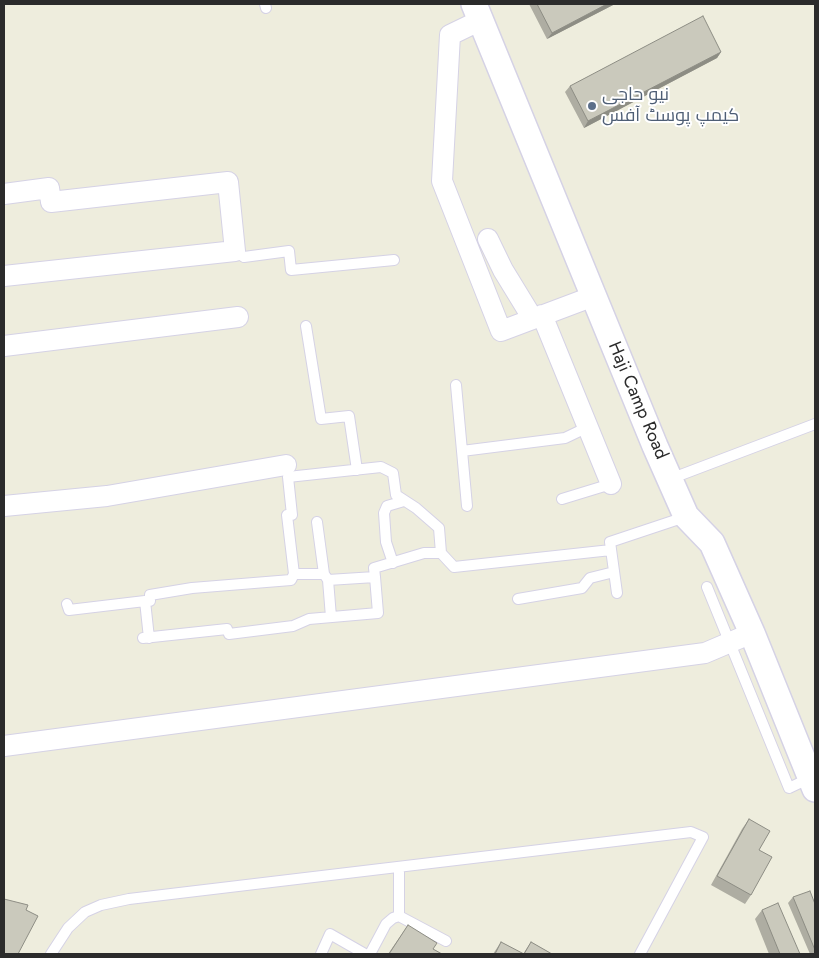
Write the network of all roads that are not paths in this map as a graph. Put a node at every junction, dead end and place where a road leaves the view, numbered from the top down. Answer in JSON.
{"nodes":[{"id":1,"x":478,"y":12,"type":"edge"},
{"id":2,"x":4,"y":194,"type":"edge"},
{"id":3,"x":488,"y":239,"type":"dead end"},
{"id":4,"x":235,"y":251,"type":"junction"},
{"id":5,"x":394,"y":260,"type":"dead end"},
{"id":6,"x":4,"y":276,"type":"edge"},
{"id":7,"x":594,"y":296,"type":"junction"},
{"id":8,"x":238,"y":317,"type":"dead end"},
{"id":9,"x":538,"y":317,"type":"junction"},
{"id":10,"x":306,"y":326,"type":"dead end"},
{"id":11,"x":4,"y":346,"type":"edge"},
{"id":12,"x":456,"y":385,"type":"dead end"},
{"id":13,"x":815,"y":424,"type":"edge"},
{"id":14,"x":588,"y":428,"type":"junction"},
{"id":15,"x":462,"y":451,"type":"junction"},
{"id":16,"x":286,"y":465,"type":"dead end"},
{"id":17,"x":357,"y":470,"type":"junction"},
{"id":18,"x":670,"y":478,"type":"junction"},
{"id":19,"x":611,"y":484,"type":"joint"},
{"id":20,"x":562,"y":499,"type":"dead end"},
{"id":21,"x":404,"y":501,"type":"junction"},
{"id":22,"x":4,"y":506,"type":"edge"},
{"id":23,"x":467,"y":506,"type":"dead end"},
{"id":24,"x":686,"y":516,"type":"junction"},
{"id":25,"x":317,"y":522,"type":"dead end"},
{"id":26,"x":611,"y":550,"type":"junction"},
{"id":27,"x":441,"y":553,"type":"junction"},
{"id":28,"x":393,"y":563,"type":"junction"},
{"id":29,"x":614,"y":572,"type":"junction"},
{"id":30,"x":294,"y":574,"type":"junction"},
{"id":31,"x":326,"y":577,"type":"junction"},
{"id":32,"x":375,"y":577,"type":"junction"},
{"id":33,"x":707,"y":587,"type":"dead end"},
{"id":34,"x":616,"y":593,"type":"dead end"},
{"id":35,"x":518,"y":599,"type":"dead end"},
{"id":36,"x":145,"y":602,"type":"junction"},
{"id":37,"x":67,"y":604,"type":"dead end"},
{"id":38,"x":331,"y":617,"type":"junction"},
{"id":39,"x":752,"y":633,"type":"junction"},
{"id":40,"x":728,"y":643,"type":"junction"},
{"id":41,"x":4,"y":746,"type":"edge"},
{"id":42,"x":813,"y":784,"type":"edge"},
{"id":43,"x":399,"y":868,"type":"junction"},
{"id":44,"x":400,"y":916,"type":"junction"},
{"id":45,"x":446,"y":941,"type":"dead end"},
{"id":46,"x":51,"y":954,"type":"edge"},
{"id":47,"x":320,"y":954,"type":"edge"},
{"id":48,"x":365,"y":954,"type":"edge"},
{"id":49,"x":370,"y":954,"type":"edge"},
{"id":50,"x":640,"y":954,"type":"edge"}],
"edges":[{"from":1,"to":7,"type":"street","name":"Haji Camp Road"},
{"from":1,"to":9,"type":"street"},
{"from":2,"to":4,"type":"street"},
{"from":3,"to":9,"type":"street"},
{"from":4,"to":5,"type":"lane"},
{"from":4,"to":6,"type":"street"},
{"from":7,"to":9,"type":"street"},
{"from":7,"to":18,"type":"street","name":"Haji Camp Road"},
{"from":8,"to":11,"type":"street"},
{"from":9,"to":14,"type":"street"},
{"from":10,"to":17,"type":"lane"},
{"from":12,"to":15,"type":"lane"},
{"from":13,"to":18,"type":"lane"},
{"from":14,"to":15,"type":"lane"},
{"from":14,"to":19,"type":"street"},
{"from":15,"to":23,"type":"lane"},
{"from":16,"to":22,"type":"street"},
{"from":17,"to":21,"type":"lane"},
{"from":17,"to":30,"type":"lane"},
{"from":18,"to":24,"type":"street","name":"Haji Camp Road"},
{"from":19,"to":20,"type":"lane"},
{"from":21,"to":27,"type":"lane"},
{"from":21,"to":28,"type":"lane"},
{"from":24,"to":26,"type":"lane"},
{"from":24,"to":39,"type":"street","name":"Haji Camp Road"},
{"from":25,"to":31,"type":"lane"},
{"from":26,"to":27,"type":"lane"},
{"from":26,"to":29,"type":"lane"},
{"from":27,"to":28,"type":"lane"},
{"from":28,"to":32,"type":"lane"},
{"from":29,"to":34,"type":"lane"},
{"from":29,"to":35,"type":"lane"},
{"from":30,"to":31,"type":"lane"},
{"from":30,"to":36,"type":"lane"},
{"from":31,"to":32,"type":"lane"},
{"from":31,"to":38,"type":"lane"},
{"from":32,"to":38,"type":"lane"},
{"from":33,"to":40,"type":"lane"},
{"from":36,"to":37,"type":"lane"},
{"from":36,"to":38,"type":"lane"},
{"from":39,"to":40,"type":"street"},
{"from":39,"to":42,"type":"street","name":"Haji Camp Road"},
{"from":40,"to":41,"type":"street"},
{"from":40,"to":42,"type":"lane"},
{"from":43,"to":44,"type":"lane"},
{"from":43,"to":46,"type":"lane"},
{"from":43,"to":50,"type":"lane"},
{"from":44,"to":45,"type":"lane"},
{"from":44,"to":49,"type":"lane"},
{"from":47,"to":48,"type":"lane"}]}
